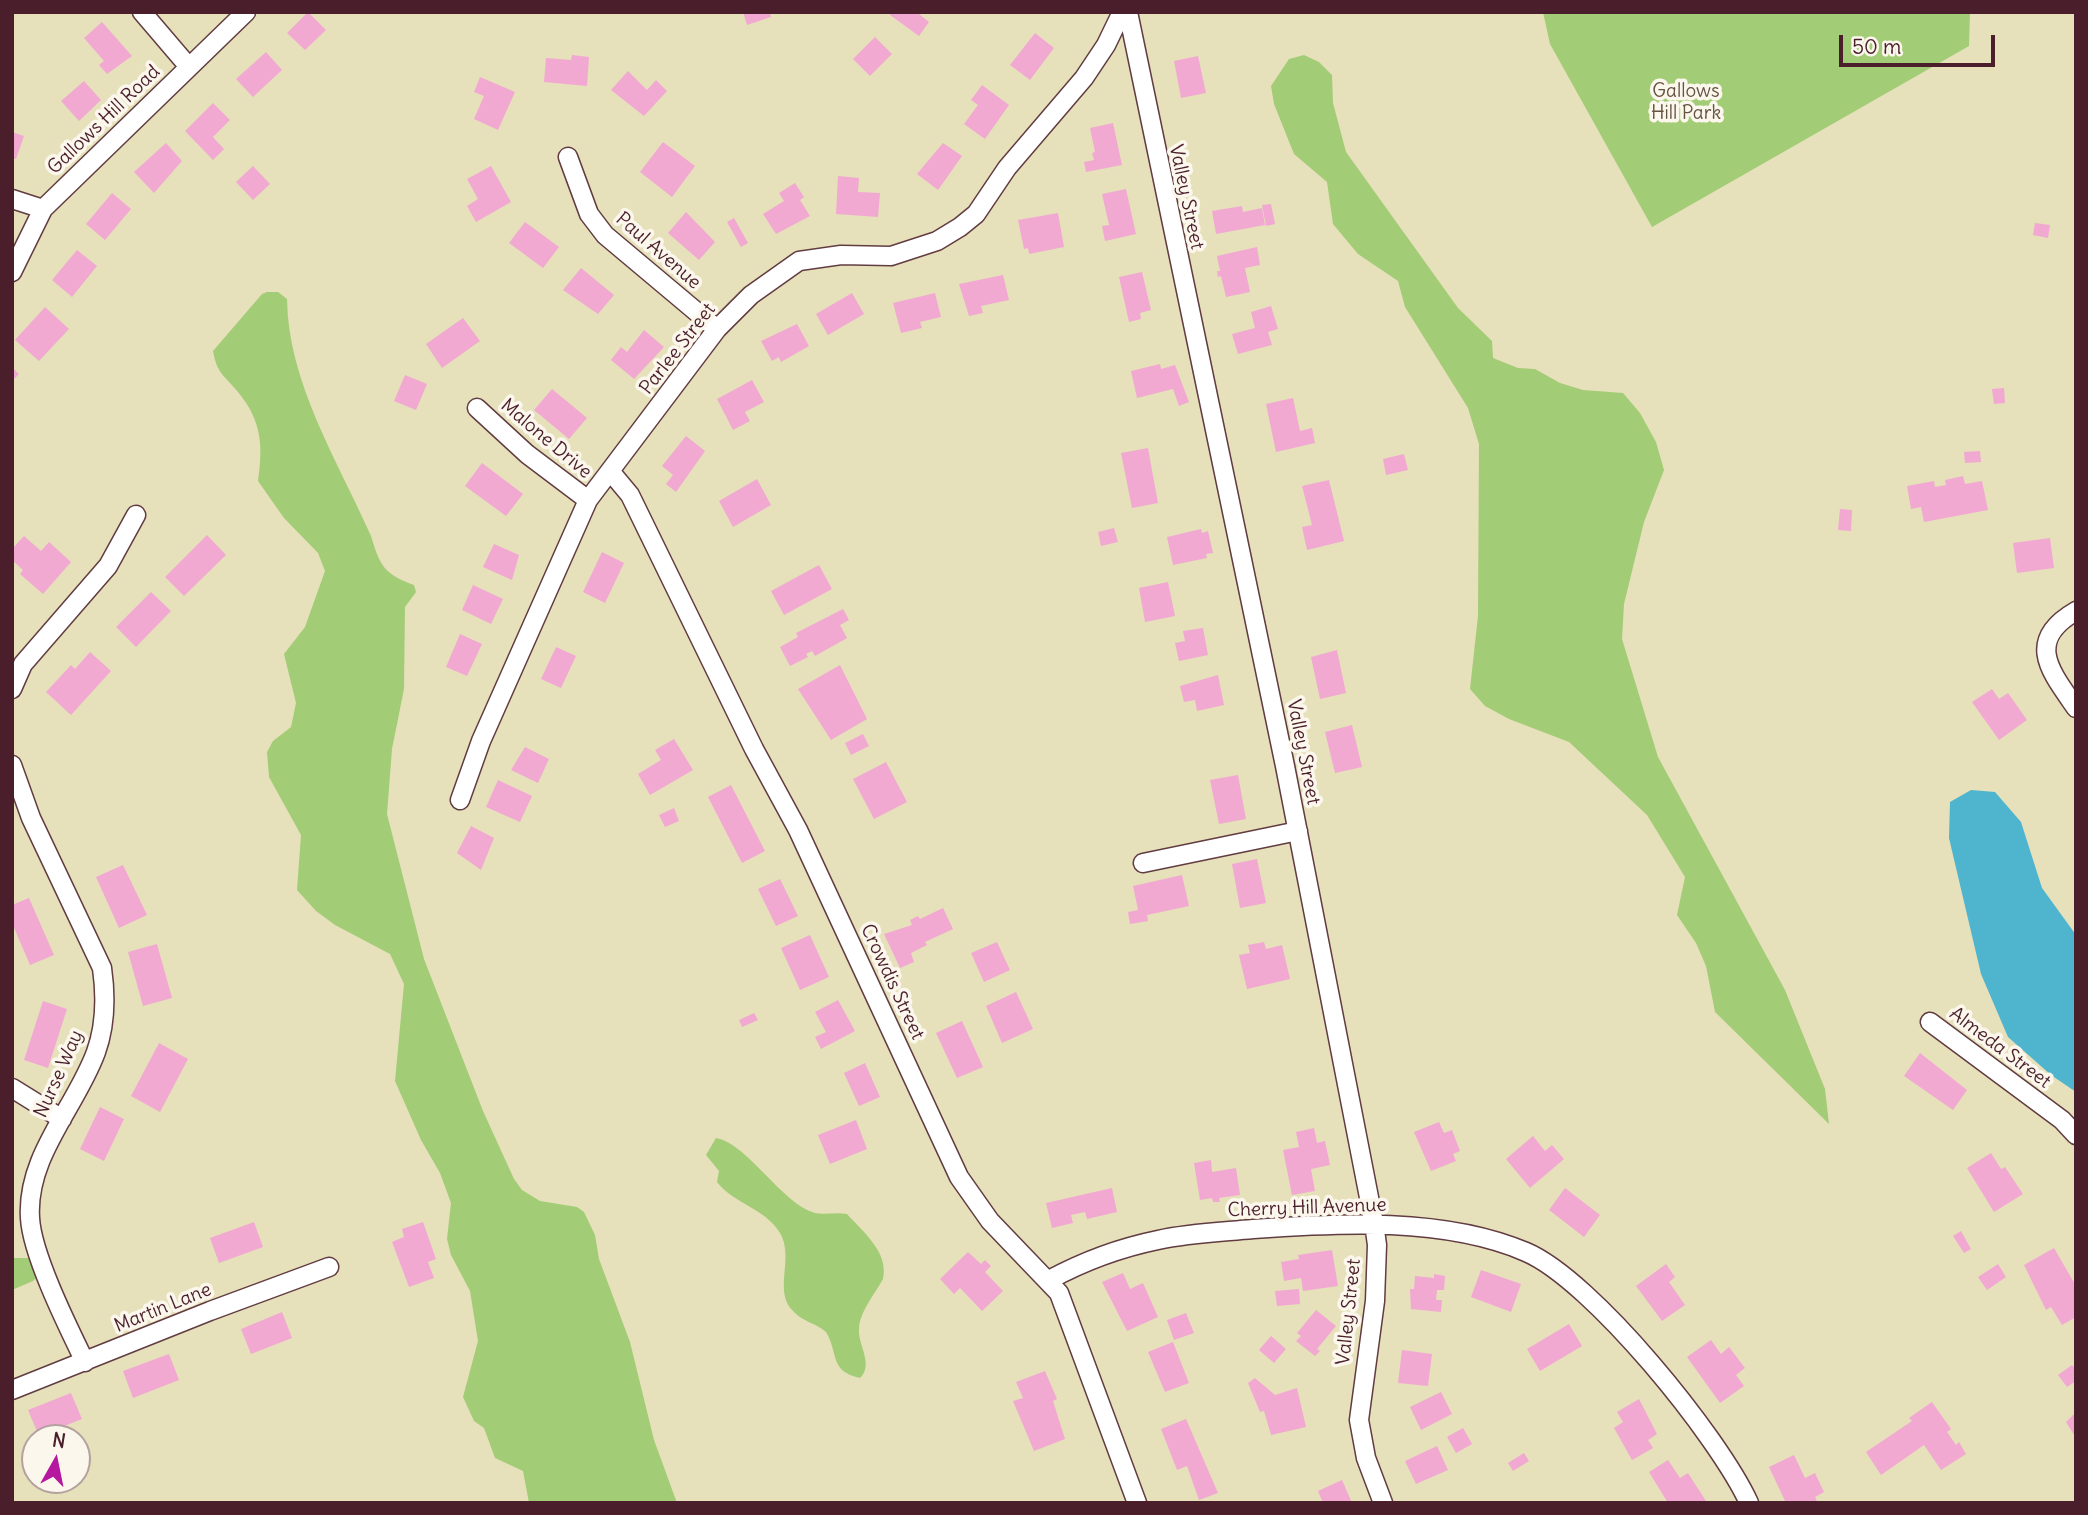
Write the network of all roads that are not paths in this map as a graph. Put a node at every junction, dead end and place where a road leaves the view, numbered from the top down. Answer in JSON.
{"nodes":[{"id":1,"x":142,"y":12,"type":"edge"},
{"id":2,"x":246,"y":12,"type":"edge"},
{"id":3,"x":1122,"y":12,"type":"edge"},
{"id":4,"x":1128,"y":12,"type":"edge"},
{"id":5,"x":189,"y":67,"type":"junction"},
{"id":6,"x":568,"y":156,"type":"dead end"},
{"id":7,"x":12,"y":199,"type":"edge"},
{"id":8,"x":43,"y":209,"type":"junction"},
{"id":9,"x":12,"y":272,"type":"edge"},
{"id":10,"x":717,"y":329,"type":"junction"},
{"id":11,"x":477,"y":408,"type":"dead end"},
{"id":12,"x":610,"y":471,"type":"junction"},
{"id":13,"x":589,"y":500,"type":"junction"},
{"id":14,"x":136,"y":515,"type":"dead end"},
{"id":15,"x":2076,"y":611,"type":"edge"},
{"id":16,"x":12,"y":689,"type":"edge"},
{"id":17,"x":2076,"y":708,"type":"edge"},
{"id":18,"x":12,"y":765,"type":"edge"},
{"id":19,"x":460,"y":800,"type":"dead end"},
{"id":20,"x":1298,"y":831,"type":"junction"},
{"id":21,"x":1143,"y":863,"type":"dead end"},
{"id":22,"x":1930,"y":1022,"type":"dead end"},
{"id":23,"x":12,"y":1088,"type":"edge"},
{"id":24,"x":62,"y":1119,"type":"junction"},
{"id":25,"x":2076,"y":1135,"type":"edge"},
{"id":26,"x":1374,"y":1223,"type":"junction"},
{"id":27,"x":329,"y":1267,"type":"dead end"},
{"id":28,"x":1049,"y":1280,"type":"junction"},
{"id":29,"x":85,"y":1362,"type":"junction"},
{"id":30,"x":12,"y":1390,"type":"edge"},
{"id":31,"x":1137,"y":1503,"type":"edge"},
{"id":32,"x":1383,"y":1503,"type":"edge"},
{"id":33,"x":1749,"y":1503,"type":"edge"}],
"edges":[{"from":1,"to":5,"type":"street"},
{"from":2,"to":5,"type":"street","name":"Gallows Hill Road"},
{"from":3,"to":10,"type":"street","name":"Parlee Street"},
{"from":4,"to":20,"type":"street","name":"Valley Street"},
{"from":5,"to":8,"type":"street","name":"Gallows Hill Road"},
{"from":6,"to":10,"type":"street","name":"Paul Avenue"},
{"from":7,"to":8,"type":"street"},
{"from":8,"to":9,"type":"street","name":"Gallows Hill Road"},
{"from":10,"to":12,"type":"street","name":"Parlee Street"},
{"from":11,"to":13,"type":"street","name":"Malone Drive"},
{"from":12,"to":13,"type":"street","name":"Parlee Street"},
{"from":12,"to":28,"type":"street","name":"Crowdis Street"},
{"from":13,"to":19,"type":"street","name":"Parlee Street"},
{"from":14,"to":16,"type":"street"},
{"from":15,"to":17,"type":"street"},
{"from":18,"to":24,"type":"street","name":"Nurse Way"},
{"from":20,"to":21,"type":"street"},
{"from":20,"to":26,"type":"street","name":"Valley Street"},
{"from":22,"to":25,"type":"street","name":"Almeda Street"},
{"from":23,"to":24,"type":"street"},
{"from":24,"to":29,"type":"street","name":"Nurse Way"},
{"from":26,"to":28,"type":"street","name":"Cherry Hill Avenue"},
{"from":26,"to":32,"type":"street","name":"Valley Street"},
{"from":26,"to":33,"type":"street","name":"Cherry Hill Avenue"},
{"from":27,"to":29,"type":"street","name":"Martin Lane"},
{"from":28,"to":31,"type":"street","name":"Crowdis Street"},
{"from":29,"to":30,"type":"street","name":"Martin Lane"}]}
